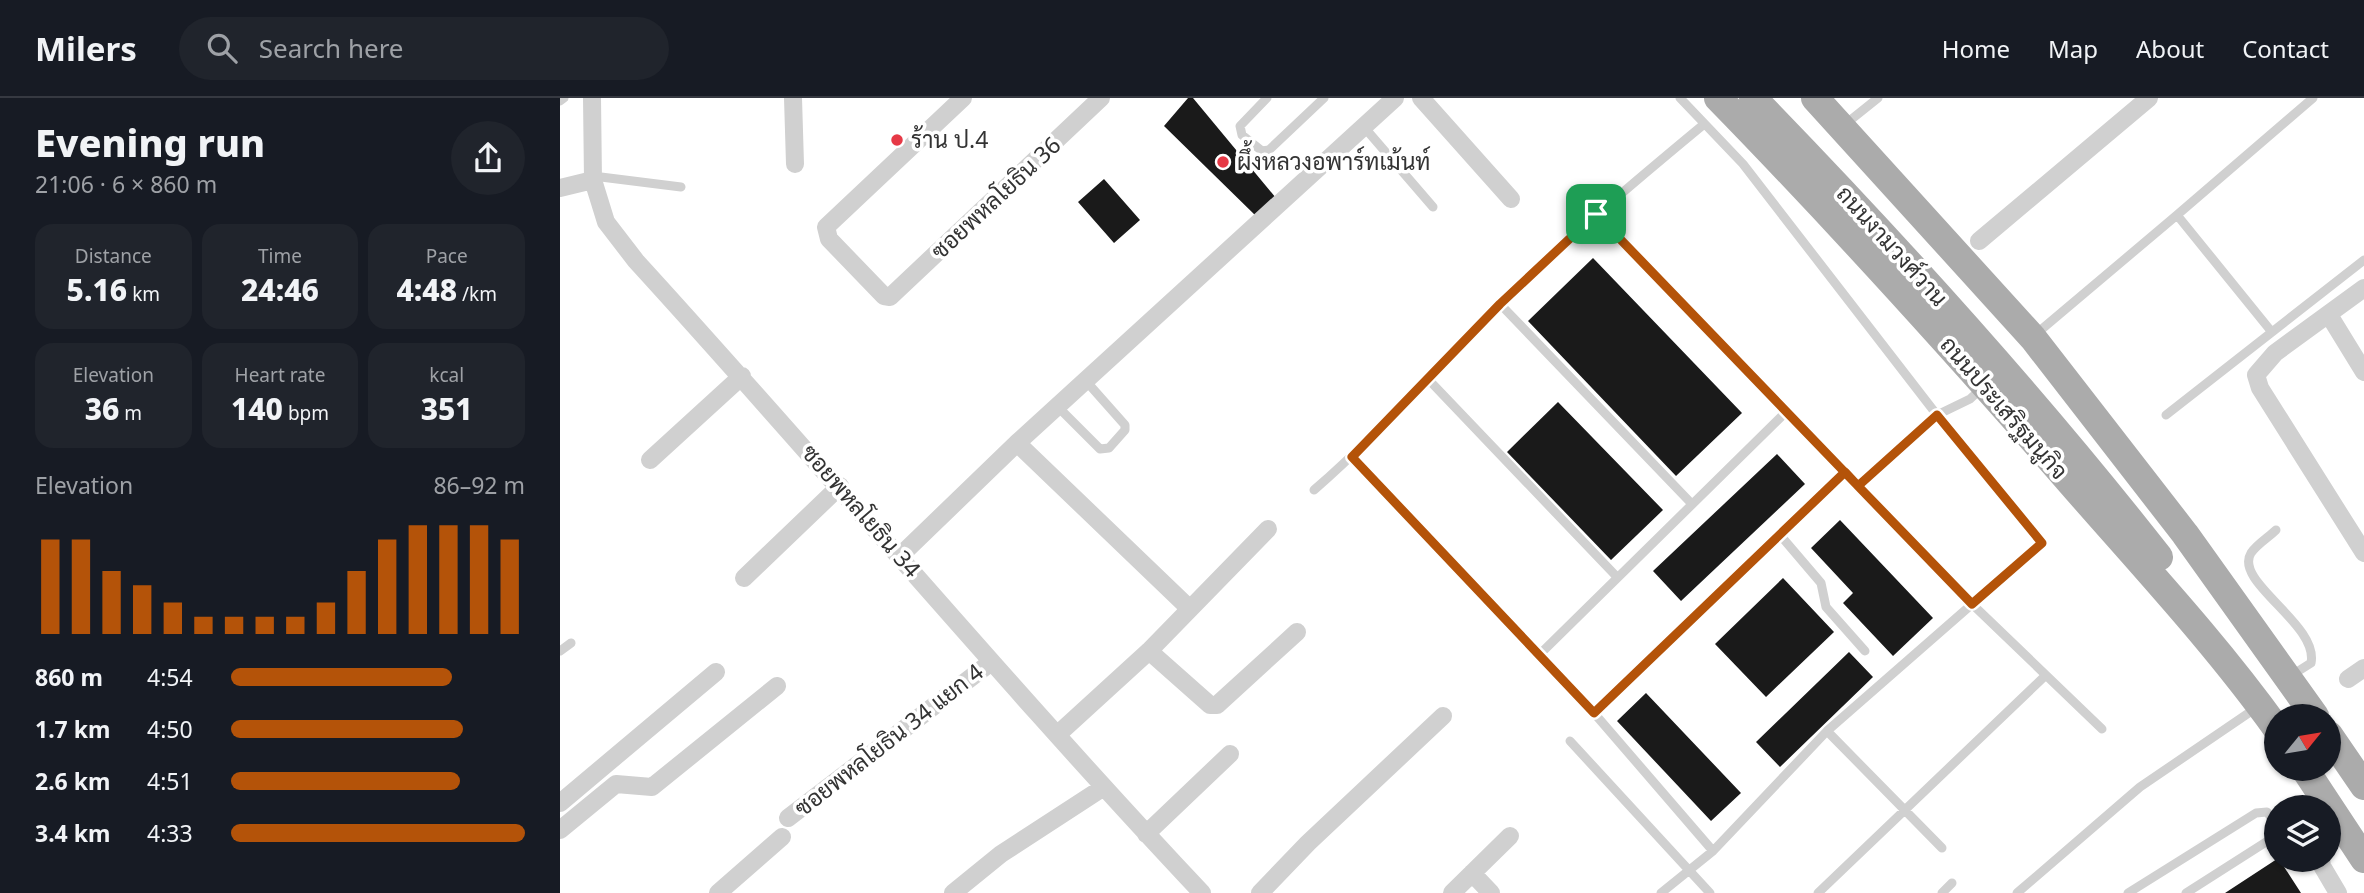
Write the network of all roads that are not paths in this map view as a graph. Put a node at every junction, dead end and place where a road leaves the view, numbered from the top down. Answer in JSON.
{"nodes":[{"id":1,"x":592,"y":98,"type":"edge"},
{"id":2,"x":793,"y":98,"type":"edge"},
{"id":3,"x":963,"y":98,"type":"edge"},
{"id":4,"x":1101,"y":98,"type":"edge"},
{"id":5,"x":1267,"y":98,"type":"edge"},
{"id":6,"x":1324,"y":98,"type":"edge"},
{"id":7,"x":1395,"y":98,"type":"edge"},
{"id":8,"x":1421,"y":98,"type":"edge"},
{"id":9,"x":1680,"y":98,"type":"edge"},
{"id":10,"x":1718,"y":98,"type":"edge"},
{"id":11,"x":1753,"y":98,"type":"edge"},
{"id":12,"x":1776,"y":98,"type":"edge"},
{"id":13,"x":1815,"y":98,"type":"edge"},
{"id":14,"x":1878,"y":98,"type":"edge"},
{"id":15,"x":2150,"y":98,"type":"edge"},
{"id":16,"x":2314,"y":98,"type":"edge"},
{"id":17,"x":1703,"y":125,"type":"junction"},
{"id":18,"x":1364,"y":127,"type":"junction"},
{"id":19,"x":1842,"y":127,"type":"junction"},
{"id":20,"x":795,"y":164,"type":"dead end"},
{"id":21,"x":593,"y":178,"type":"junction"},
{"id":22,"x":681,"y":187,"type":"dead end"},
{"id":23,"x":560,"y":188,"type":"edge"},
{"id":24,"x":1511,"y":199,"type":"dead end"},
{"id":25,"x":1433,"y":207,"type":"dead end"},
{"id":26,"x":1596,"y":214,"type":"junction"},
{"id":27,"x":2178,"y":215,"type":"junction"},
{"id":28,"x":1979,"y":241,"type":"dead end"},
{"id":29,"x":2364,"y":260,"type":"edge"},
{"id":30,"x":2364,"y":288,"type":"edge"},
{"id":31,"x":1500,"y":304,"type":"junction"},
{"id":32,"x":2329,"y":315,"type":"junction"},
{"id":33,"x":2271,"y":331,"type":"junction"},
{"id":34,"x":2033,"y":338,"type":"junction"},
{"id":35,"x":2364,"y":372,"type":"edge"},
{"id":36,"x":742,"y":376,"type":"junction"},
{"id":37,"x":1427,"y":378,"type":"junction"},
{"id":38,"x":1086,"y":381,"type":"junction"},
{"id":39,"x":1985,"y":386,"type":"junction"},
{"id":40,"x":1058,"y":407,"type":"junction"},
{"id":41,"x":1785,"y":413,"type":"junction"},
{"id":42,"x":1937,"y":415,"type":"junction"},
{"id":43,"x":2166,"y":415,"type":"dead end"},
{"id":44,"x":1017,"y":443,"type":"junction"},
{"id":45,"x":1352,"y":457,"type":"junction"},
{"id":46,"x":650,"y":460,"type":"dead end"},
{"id":47,"x":1845,"y":472,"type":"junction"},
{"id":48,"x":840,"y":486,"type":"junction"},
{"id":49,"x":1858,"y":486,"type":"junction"},
{"id":50,"x":1314,"y":490,"type":"dead end"},
{"id":51,"x":1691,"y":503,"type":"junction"},
{"id":52,"x":1268,"y":529,"type":"dead end"},
{"id":53,"x":2276,"y":530,"type":"dead end"},
{"id":54,"x":1780,"y":535,"type":"junction"},
{"id":55,"x":2364,"y":554,"type":"edge"},
{"id":56,"x":901,"y":555,"type":"junction"},
{"id":57,"x":1617,"y":577,"type":"junction"},
{"id":58,"x":744,"y":578,"type":"dead end"},
{"id":59,"x":1972,"y":604,"type":"junction"},
{"id":60,"x":1190,"y":610,"type":"junction"},
{"id":61,"x":1297,"y":632,"type":"dead end"},
{"id":62,"x":2259,"y":636,"type":"junction"},
{"id":63,"x":571,"y":643,"type":"dead end"},
{"id":64,"x":560,"y":651,"type":"edge"},
{"id":65,"x":1149,"y":651,"type":"junction"},
{"id":66,"x":1865,"y":651,"type":"dead end"},
{"id":67,"x":1538,"y":656,"type":"junction"},
{"id":68,"x":990,"y":663,"type":"junction"},
{"id":69,"x":2231,"y":664,"type":"junction"},
{"id":70,"x":2364,"y":668,"type":"edge"},
{"id":71,"x":716,"y":673,"type":"dead end"},
{"id":72,"x":2046,"y":675,"type":"junction"},
{"id":73,"x":2288,"y":678,"type":"junction"},
{"id":74,"x":2348,"y":679,"type":"dead end"},
{"id":75,"x":777,"y":686,"type":"dead end"},
{"id":76,"x":2306,"y":704,"type":"edge"},
{"id":77,"x":2260,"y":705,"type":"junction"},
{"id":78,"x":2264,"y":711,"type":"edge"},
{"id":79,"x":1594,"y":713,"type":"junction"},
{"id":80,"x":1443,"y":716,"type":"dead end"},
{"id":81,"x":2102,"y":729,"type":"dead end"},
{"id":82,"x":1828,"y":731,"type":"junction"},
{"id":83,"x":1057,"y":735,"type":"junction"},
{"id":84,"x":1570,"y":741,"type":"dead end"},
{"id":85,"x":1230,"y":754,"type":"dead end"},
{"id":86,"x":2342,"y":754,"type":"edge"},
{"id":87,"x":2364,"y":786,"type":"edge"},
{"id":88,"x":1104,"y":787,"type":"junction"},
{"id":89,"x":560,"y":803,"type":"edge"},
{"id":90,"x":1903,"y":808,"type":"junction"},
{"id":91,"x":2264,"y":812,"type":"edge"},
{"id":92,"x":788,"y":818,"type":"dead end"},
{"id":93,"x":560,"y":830,"type":"edge"},
{"id":94,"x":1146,"y":834,"type":"junction"},
{"id":95,"x":1510,"y":836,"type":"dead end"},
{"id":96,"x":782,"y":837,"type":"dead end"},
{"id":97,"x":2341,"y":839,"type":"edge"},
{"id":98,"x":2264,"y":843,"type":"edge"},
{"id":99,"x":1942,"y":848,"type":"dead end"},
{"id":100,"x":1713,"y":851,"type":"junction"},
{"id":101,"x":2364,"y":859,"type":"edge"},
{"id":102,"x":1688,"y":871,"type":"junction"},
{"id":103,"x":2326,"y":872,"type":"edge"},
{"id":104,"x":1472,"y":873,"type":"junction"},
{"id":105,"x":1952,"y":883,"type":"dead end"},
{"id":106,"x":2030,"y":889,"type":"edge"},
{"id":107,"x":718,"y":893,"type":"edge"},
{"id":108,"x":953,"y":893,"type":"edge"},
{"id":109,"x":1202,"y":893,"type":"edge"},
{"id":110,"x":1260,"y":893,"type":"edge"},
{"id":111,"x":1452,"y":893,"type":"edge"},
{"id":112,"x":1491,"y":893,"type":"edge"},
{"id":113,"x":1661,"y":893,"type":"edge"},
{"id":114,"x":1710,"y":893,"type":"edge"},
{"id":115,"x":1818,"y":893,"type":"edge"},
{"id":116,"x":1942,"y":893,"type":"edge"},
{"id":117,"x":2017,"y":893,"type":"edge"},
{"id":118,"x":2128,"y":893,"type":"edge"},
{"id":119,"x":2186,"y":893,"type":"edge"},
{"id":120,"x":2338,"y":893,"type":"edge"}],
"edges":[{"from":1,"to":21,"type":"street","name":"ซอยพหลโยธิน 34"},
{"from":2,"to":20,"type":"street"},
{"from":3,"to":4,"type":"street","name":"ซอยพหลโยธิน 36"},
{"from":5,"to":6,"type":"lane"},
{"from":7,"to":18,"type":"street"},
{"from":8,"to":24,"type":"street"},
{"from":9,"to":17,"type":"lane"},
{"from":10,"to":39,"type":"main road","name":"ถนนประเสริฐมนูกิจ"},
{"from":11,"to":69,"type":"main road","name":"ถนนงามวงศ์วาน"},
{"from":12,"to":62,"type":"main road","name":"ถนนงามวงศ์วาน"},
{"from":13,"to":19,"type":"main road"},
{"from":14,"to":19,"type":"lane"},
{"from":15,"to":28,"type":"street"},
{"from":16,"to":27,"type":"lane"},
{"from":17,"to":26,"type":"lane"},
{"from":17,"to":42,"type":"lane"},
{"from":18,"to":25,"type":"lane"},
{"from":18,"to":38,"type":"street"},
{"from":19,"to":34,"type":"main road"},
{"from":21,"to":22,"type":"lane"},
{"from":21,"to":23,"type":"street"},
{"from":21,"to":36,"type":"street","name":"ซอยพหลโยธิน 34"},
{"from":26,"to":31,"type":"lane"},
{"from":26,"to":41,"type":"lane"},
{"from":27,"to":33,"type":"lane"},
{"from":27,"to":34,"type":"lane"},
{"from":29,"to":33,"type":"lane"},
{"from":30,"to":32,"type":"street"},
{"from":31,"to":37,"type":"lane"},
{"from":31,"to":51,"type":"lane"},
{"from":32,"to":35,"type":"street"},
{"from":32,"to":55,"type":"street"},
{"from":33,"to":43,"type":"lane"},
{"from":34,"to":62,"type":"main road"},
{"from":36,"to":46,"type":"street"},
{"from":36,"to":48,"type":"street","name":"ซอยพหลโยธิน 34"},
{"from":37,"to":45,"type":"lane"},
{"from":37,"to":57,"type":"lane"},
{"from":38,"to":40,"type":"street"},
{"from":38,"to":40,"type":"lane"},
{"from":39,"to":42,"type":"lane"},
{"from":39,"to":69,"type":"main road","name":"ถนนประเสริฐมนูกิจ"},
{"from":40,"to":44,"type":"street"},
{"from":41,"to":47,"type":"lane"},
{"from":41,"to":51,"type":"lane"},
{"from":42,"to":49,"type":"lane"},
{"from":42,"to":59,"type":"lane"},
{"from":44,"to":56,"type":"street"},
{"from":44,"to":60,"type":"street"},
{"from":45,"to":50,"type":"lane"},
{"from":45,"to":67,"type":"lane"},
{"from":47,"to":49,"type":"lane"},
{"from":47,"to":54,"type":"lane"},
{"from":48,"to":56,"type":"street","name":"ซอยพหลโยธิน 34"},
{"from":48,"to":58,"type":"street"},
{"from":49,"to":59,"type":"lane"},
{"from":51,"to":57,"type":"lane"},
{"from":52,"to":60,"type":"street"},
{"from":53,"to":73,"type":"lane"},
{"from":54,"to":66,"type":"lane"},
{"from":54,"to":79,"type":"lane"},
{"from":56,"to":68,"type":"street","name":"ซอยพหลโยธิน 34"},
{"from":57,"to":67,"type":"lane"},
{"from":59,"to":72,"type":"lane"},
{"from":59,"to":82,"type":"lane"},
{"from":60,"to":65,"type":"street"},
{"from":61,"to":65,"type":"street"},
{"from":62,"to":73,"type":"main road"},
{"from":63,"to":64,"type":"lane"},
{"from":65,"to":83,"type":"street"},
{"from":67,"to":79,"type":"lane"},
{"from":68,"to":83,"type":"street","name":"ซอยพหลโยธิน 34"},
{"from":68,"to":92,"type":"street","name":"ซอยพหลโยธิน 34 แยก 4"},
{"from":69,"to":77,"type":"main road","name":"ถนนประเสริฐมนูกิจ"},
{"from":70,"to":74,"type":"street"},
{"from":71,"to":89,"type":"street"},
{"from":72,"to":81,"type":"lane"},
{"from":72,"to":90,"type":"lane"},
{"from":73,"to":76,"type":"main road"},
{"from":75,"to":93,"type":"street"},
{"from":77,"to":78,"type":"main road","name":"ถนนประเสริฐมนูกิจ"},
{"from":77,"to":106,"type":"lane"},
{"from":79,"to":100,"type":"lane"},
{"from":80,"to":110,"type":"street"},
{"from":82,"to":90,"type":"lane"},
{"from":82,"to":100,"type":"lane"},
{"from":83,"to":88,"type":"street","name":"ซอยพหลโยธิน 34"},
{"from":84,"to":102,"type":"lane"},
{"from":85,"to":94,"type":"street"},
{"from":86,"to":87,"type":"main road"},
{"from":88,"to":94,"type":"street","name":"ซอยพหลโยธิน 34"},
{"from":88,"to":108,"type":"street"},
{"from":90,"to":99,"type":"lane"},
{"from":90,"to":115,"type":"lane"},
{"from":91,"to":118,"type":"lane"},
{"from":94,"to":109,"type":"street","name":"ซอยพหลโยธิน 34"},
{"from":95,"to":104,"type":"street"},
{"from":96,"to":107,"type":"street"},
{"from":97,"to":101,"type":"main road"},
{"from":98,"to":119,"type":"lane"},
{"from":100,"to":102,"type":"lane"},
{"from":102,"to":113,"type":"lane"},
{"from":102,"to":114,"type":"lane"},
{"from":103,"to":120,"type":"street"},
{"from":104,"to":111,"type":"street"},
{"from":104,"to":112,"type":"street"},
{"from":105,"to":116,"type":"lane"},
{"from":106,"to":117,"type":"lane"}]}
